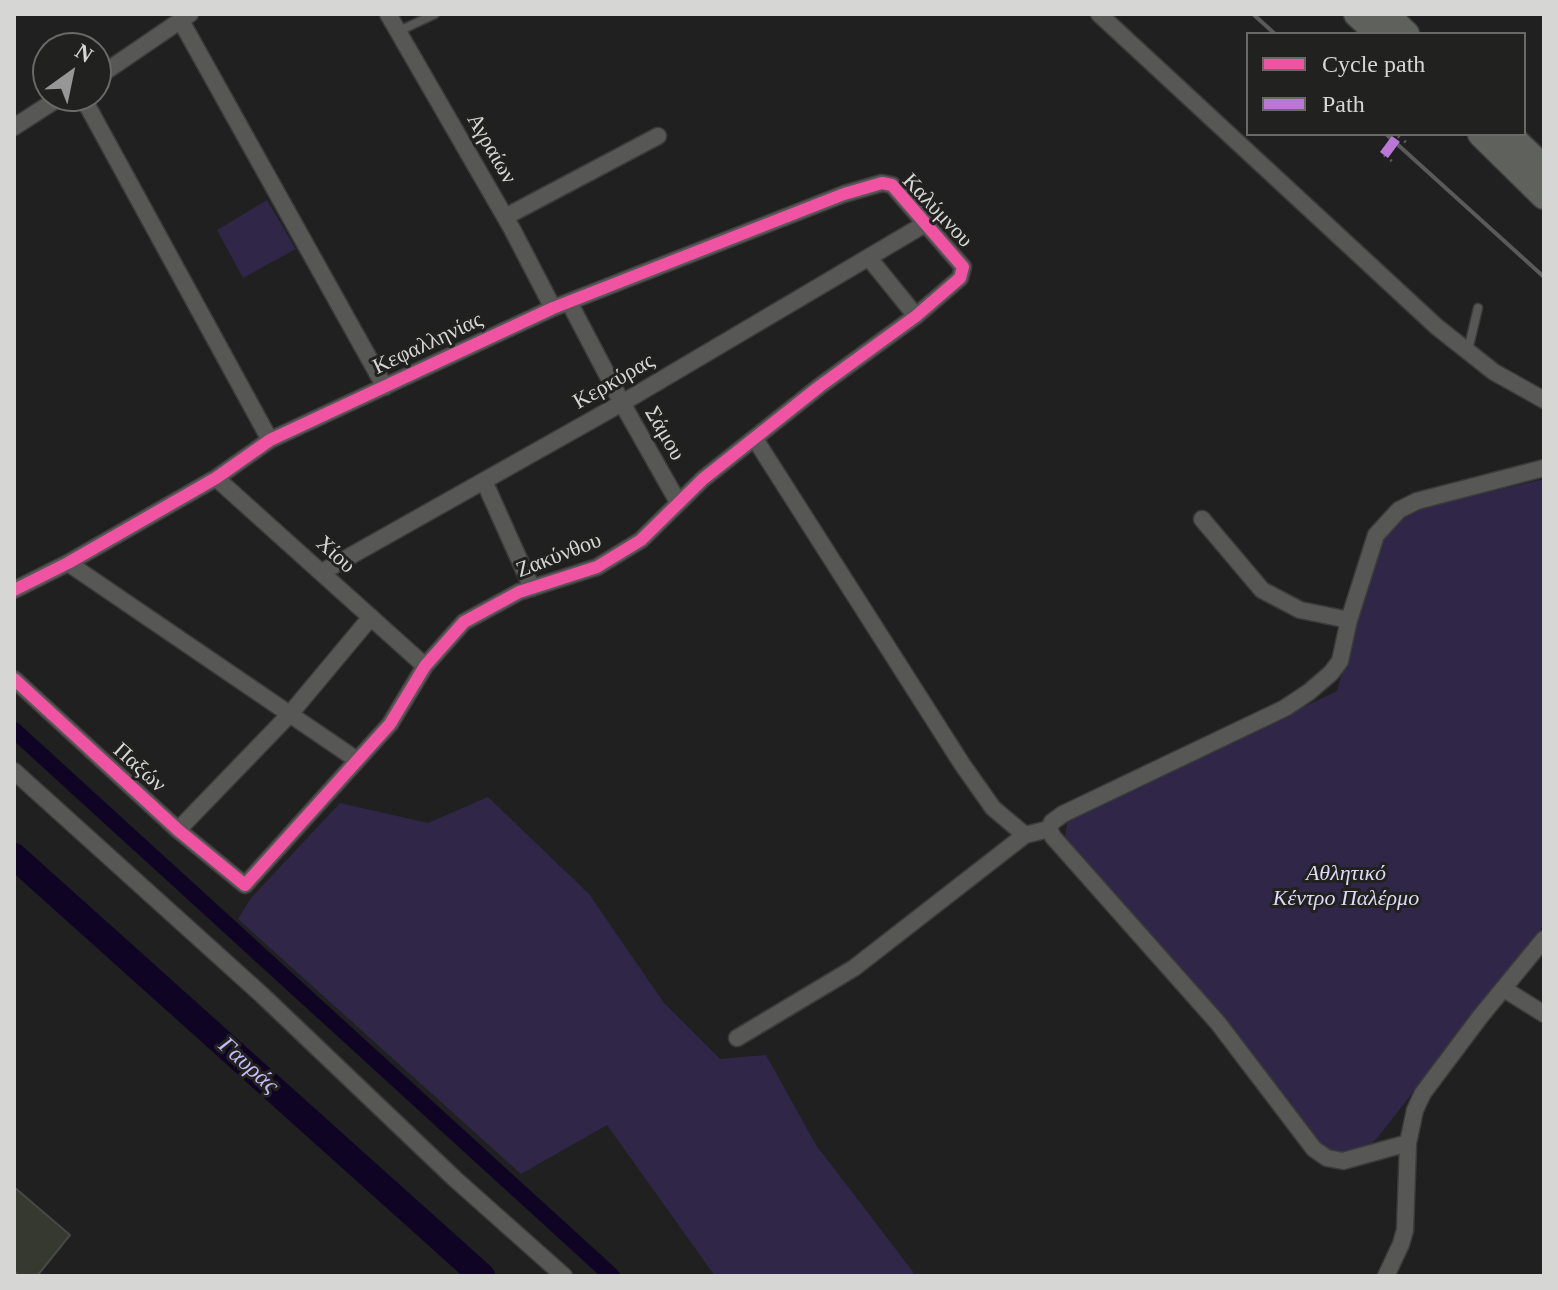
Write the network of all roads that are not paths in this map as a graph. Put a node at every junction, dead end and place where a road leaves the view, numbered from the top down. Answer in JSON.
{"nodes":[{"id":1,"x":388,"y":14,"type":"edge"},
{"id":2,"x":435,"y":14,"type":"edge"},
{"id":3,"x":1099,"y":14,"type":"edge"},
{"id":4,"x":1357,"y":14,"type":"edge"},
{"id":5,"x":1385,"y":14,"type":"edge"},
{"id":6,"x":186,"y":17,"type":"edge"},
{"id":7,"x":397,"y":32,"type":"junction"},
{"id":8,"x":1377,"y":32,"type":"edge"},
{"id":9,"x":1404,"y":32,"type":"edge"},
{"id":10,"x":112,"y":67,"type":"edge"},
{"id":11,"x":37,"y":112,"type":"edge"},
{"id":12,"x":91,"y":112,"type":"edge"},
{"id":13,"x":14,"y":127,"type":"edge"},
{"id":14,"x":658,"y":136,"type":"dead end"},
{"id":15,"x":1483,"y":136,"type":"edge"},
{"id":16,"x":1510,"y":136,"type":"edge"},
{"id":17,"x":1544,"y":169,"type":"edge"},
{"id":18,"x":882,"y":183,"type":"joint"},
{"id":19,"x":1544,"y":196,"type":"edge"},
{"id":20,"x":505,"y":217,"type":"junction"},
{"id":21,"x":925,"y":224,"type":"junction"},
{"id":22,"x":869,"y":258,"type":"junction"},
{"id":23,"x":963,"y":267,"type":"joint"},
{"id":24,"x":569,"y":302,"type":"junction"},
{"id":25,"x":553,"y":308,"type":"junction"},
{"id":26,"x":1478,"y":308,"type":"dead end"},
{"id":27,"x":916,"y":316,"type":"junction"},
{"id":28,"x":1468,"y":351,"type":"junction"},
{"id":29,"x":385,"y":387,"type":"junction"},
{"id":30,"x":1544,"y":400,"type":"edge"},
{"id":31,"x":622,"y":403,"type":"junction"},
{"id":32,"x":755,"y":439,"type":"junction"},
{"id":33,"x":270,"y":440,"type":"junction"},
{"id":34,"x":1544,"y":468,"type":"edge"},
{"id":35,"x":216,"y":478,"type":"junction"},
{"id":36,"x":484,"y":481,"type":"junction"},
{"id":37,"x":678,"y":502,"type":"junction"},
{"id":38,"x":1202,"y":519,"type":"dead end"},
{"id":39,"x":68,"y":563,"type":"junction"},
{"id":40,"x":322,"y":572,"type":"junction"},
{"id":41,"x":532,"y":588,"type":"junction"},
{"id":42,"x":14,"y":590,"type":"edge"},
{"id":43,"x":371,"y":617,"type":"junction"},
{"id":44,"x":1349,"y":620,"type":"junction"},
{"id":45,"x":425,"y":666,"type":"junction"},
{"id":46,"x":14,"y":679,"type":"edge"},
{"id":47,"x":290,"y":714,"type":"junction"},
{"id":48,"x":357,"y":760,"type":"junction"},
{"id":49,"x":14,"y":771,"type":"edge"},
{"id":50,"x":1049,"y":829,"type":"junction"},
{"id":51,"x":178,"y":830,"type":"junction"},
{"id":52,"x":1025,"y":835,"type":"junction"},
{"id":53,"x":241,"y":884,"type":"joint"},
{"id":54,"x":1544,"y":939,"type":"edge"},
{"id":55,"x":1504,"y":989,"type":"junction"},
{"id":56,"x":1544,"y":1014,"type":"edge"},
{"id":57,"x":737,"y":1038,"type":"dead end"},
{"id":58,"x":1408,"y":1143,"type":"junction"},
{"id":59,"x":564,"y":1276,"type":"edge"},
{"id":60,"x":1386,"y":1276,"type":"edge"}],
"edges":[{"from":1,"to":7,"type":"street","name":"Αγραίων"},
{"from":2,"to":7,"type":"lane"},
{"from":3,"to":28,"type":"street"},
{"from":4,"to":8,"type":"main road"},
{"from":5,"to":9,"type":"main road"},
{"from":6,"to":10,"type":"street"},
{"from":6,"to":29,"type":"street"},
{"from":7,"to":20,"type":"street","name":"Αγραίων"},
{"from":11,"to":13,"type":"street"},
{"from":12,"to":33,"type":"street"},
{"from":14,"to":20,"type":"street"},
{"from":15,"to":19,"type":"main road"},
{"from":16,"to":17,"type":"main road"},
{"from":18,"to":21,"type":"street","name":"Καλύμνου"},
{"from":18,"to":24,"type":"street","name":"Κεφαλληνίας"},
{"from":20,"to":25,"type":"street","name":"Αγραίων"},
{"from":21,"to":22,"type":"street","name":"Κερκύρας"},
{"from":21,"to":23,"type":"street","name":"Καλύμνου"},
{"from":22,"to":27,"type":"street"},
{"from":22,"to":31,"type":"street","name":"Κερκύρας"},
{"from":23,"to":27,"type":"street","name":"Ζακύνθου"},
{"from":24,"to":25,"type":"street","name":"Κεφαλληνίας"},
{"from":24,"to":31,"type":"street","name":"Σάμου"},
{"from":25,"to":29,"type":"street","name":"Κεφαλληνίας"},
{"from":26,"to":28,"type":"lane"},
{"from":27,"to":32,"type":"street","name":"Ζακύνθου"},
{"from":28,"to":30,"type":"street"},
{"from":29,"to":33,"type":"street","name":"Κεφαλληνίας"},
{"from":31,"to":36,"type":"street","name":"Κερκύρας"},
{"from":31,"to":37,"type":"street","name":"Σάμου"},
{"from":32,"to":37,"type":"street","name":"Ζακύνθου"},
{"from":32,"to":52,"type":"street"},
{"from":33,"to":35,"type":"street","name":"Κεφαλληνίας"},
{"from":34,"to":44,"type":"street"},
{"from":35,"to":39,"type":"street","name":"Κεφαλληνίας"},
{"from":35,"to":40,"type":"street","name":"Χίου"},
{"from":36,"to":40,"type":"street","name":"Κερκύρας"},
{"from":36,"to":41,"type":"street"},
{"from":37,"to":41,"type":"street","name":"Ζακύνθου"},
{"from":38,"to":44,"type":"street"},
{"from":39,"to":42,"type":"street","name":"Κεφαλληνίας"},
{"from":39,"to":47,"type":"street"},
{"from":40,"to":43,"type":"street","name":"Χίου"},
{"from":41,"to":45,"type":"street","name":"Ζακύνθου"},
{"from":43,"to":45,"type":"street","name":"Χίου"},
{"from":43,"to":47,"type":"street"},
{"from":44,"to":50,"type":"street"},
{"from":45,"to":48,"type":"street","name":"Ζακύνθου"},
{"from":46,"to":51,"type":"street","name":"Παξών"},
{"from":47,"to":48,"type":"street"},
{"from":47,"to":51,"type":"street"},
{"from":48,"to":53,"type":"street","name":"Ζακύνθου"},
{"from":49,"to":59,"type":"street"},
{"from":50,"to":52,"type":"street"},
{"from":50,"to":58,"type":"street"},
{"from":51,"to":53,"type":"street","name":"Παξών"},
{"from":52,"to":57,"type":"street"},
{"from":54,"to":55,"type":"street"},
{"from":55,"to":56,"type":"street"},
{"from":55,"to":58,"type":"street"},
{"from":58,"to":60,"type":"street"}]}
